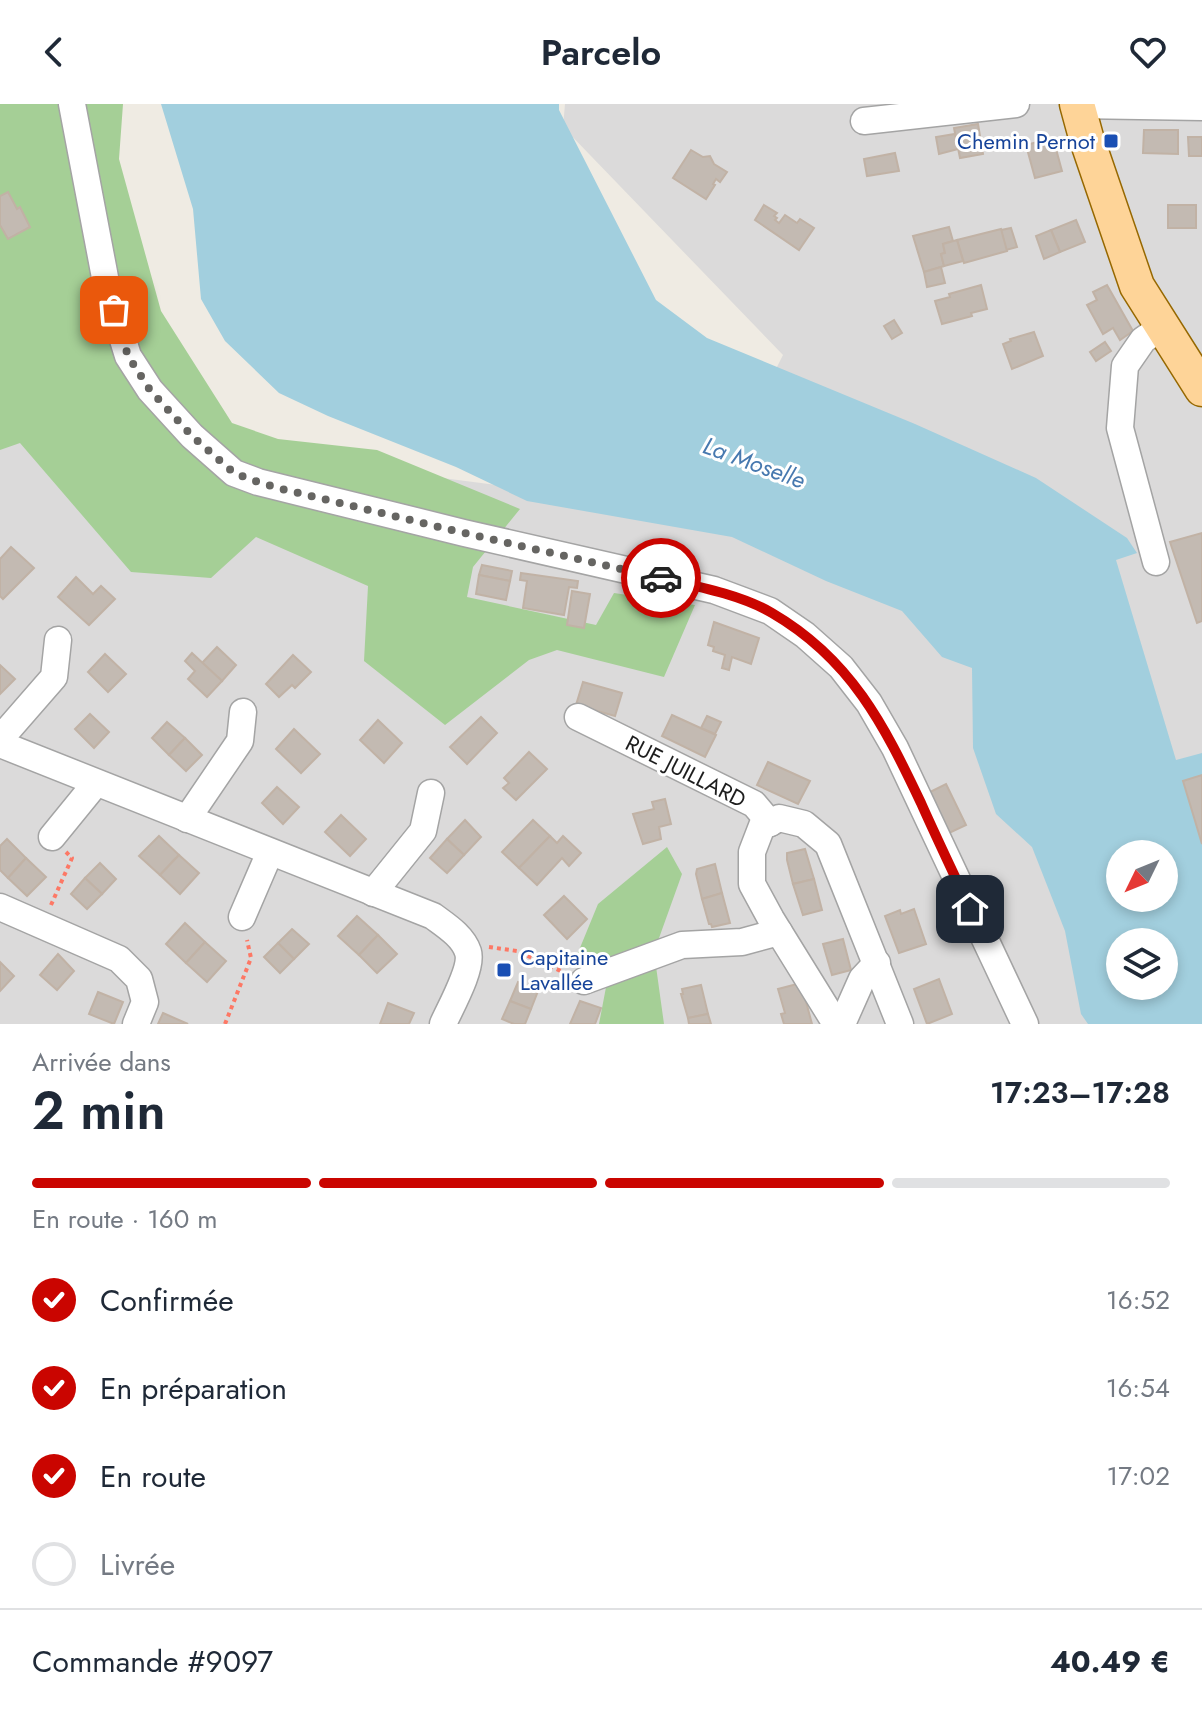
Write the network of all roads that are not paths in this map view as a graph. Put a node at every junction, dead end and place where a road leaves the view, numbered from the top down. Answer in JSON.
{"nodes":[{"id":1,"x":72,"y":104,"type":"edge"},
{"id":2,"x":1016,"y":104,"type":"edge"},
{"id":3,"x":1077,"y":105,"type":"edge"},
{"id":4,"x":1202,"y":107,"type":"edge"},
{"id":5,"x":864,"y":121,"type":"dead end"},
{"id":6,"x":1162,"y":327,"type":"junction"},
{"id":7,"x":1202,"y":389,"type":"edge"},
{"id":8,"x":1156,"y":562,"type":"dead end"},
{"id":9,"x":58,"y":640,"type":"dead end"},
{"id":10,"x":243,"y":712,"type":"dead end"},
{"id":11,"x":578,"y":717,"type":"dead end"},
{"id":12,"x":0,"y":742,"type":"edge"},
{"id":13,"x":96,"y":783,"type":"junction"},
{"id":14,"x":431,"y":793,"type":"dead end"},
{"id":15,"x":187,"y":819,"type":"junction"},
{"id":16,"x":770,"y":823,"type":"junction"},
{"id":17,"x":52,"y":837,"type":"road end"},
{"id":18,"x":270,"y":852,"type":"junction"},
{"id":19,"x":373,"y":893,"type":"junction"},
{"id":20,"x":0,"y":907,"type":"edge"},
{"id":21,"x":242,"y":917,"type":"road end"},
{"id":22,"x":779,"y":932,"type":"junction"},
{"id":23,"x":877,"y":963,"type":"junction"},
{"id":24,"x":584,"y":981,"type":"road end"},
{"id":25,"x":136,"y":1024,"type":"edge"},
{"id":26,"x":443,"y":1024,"type":"edge"},
{"id":27,"x":836,"y":1024,"type":"edge"},
{"id":28,"x":842,"y":1024,"type":"edge"},
{"id":29,"x":900,"y":1024,"type":"edge"},
{"id":30,"x":1025,"y":1024,"type":"edge"}],
"edges":[{"from":1,"to":30,"type":"street"},
{"from":2,"to":5,"type":"street"},
{"from":3,"to":4,"type":"street"},
{"from":3,"to":6,"type":"main road"},
{"from":6,"to":7,"type":"main road"},
{"from":6,"to":8,"type":"street"},
{"from":9,"to":12,"type":"street"},
{"from":10,"to":15,"type":"street"},
{"from":11,"to":16,"type":"street","name":"RUE JUILLARD"},
{"from":12,"to":13,"type":"street"},
{"from":13,"to":15,"type":"street"},
{"from":13,"to":17,"type":"street"},
{"from":14,"to":19,"type":"street"},
{"from":15,"to":18,"type":"street"},
{"from":16,"to":22,"type":"street"},
{"from":16,"to":23,"type":"street","name":"RUE JUILLARD"},
{"from":18,"to":19,"type":"street"},
{"from":18,"to":21,"type":"street"},
{"from":19,"to":26,"type":"street"},
{"from":20,"to":25,"type":"street"},
{"from":22,"to":24,"type":"street"},
{"from":22,"to":27,"type":"street"},
{"from":23,"to":28,"type":"street"},
{"from":23,"to":29,"type":"street","name":"RUE JUILLARD"}]}
